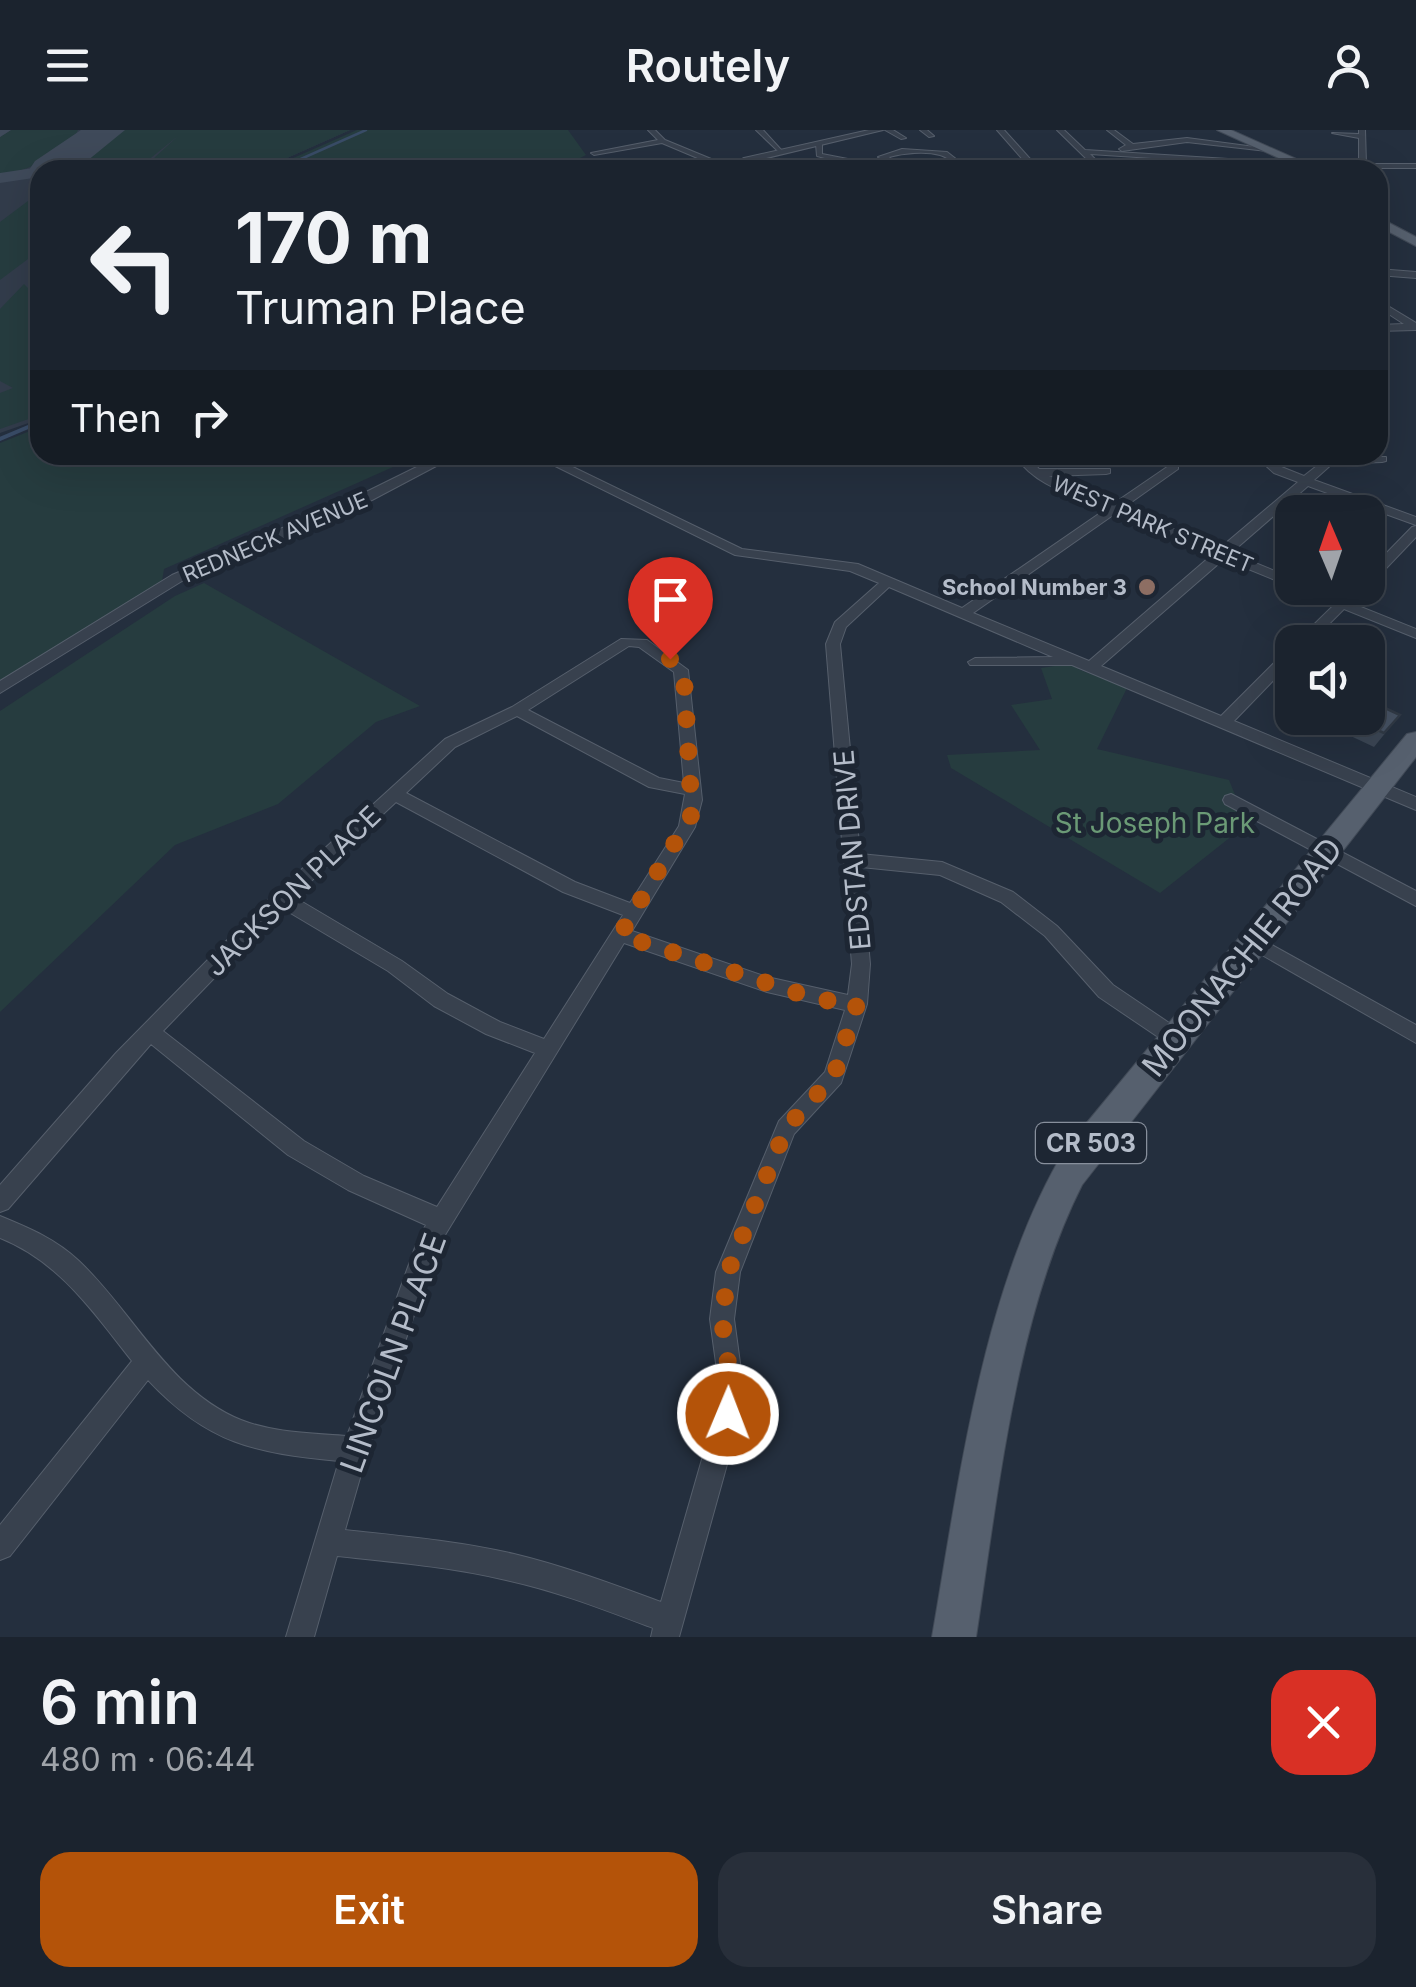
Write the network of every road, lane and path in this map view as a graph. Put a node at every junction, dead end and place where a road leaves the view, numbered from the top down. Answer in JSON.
{"nodes":[{"id":1,"x":651,"y":130,"type":"edge"},
{"id":2,"x":759,"y":130,"type":"edge"},
{"id":3,"x":823,"y":130,"type":"edge"},
{"id":4,"x":879,"y":130,"type":"edge"},
{"id":5,"x":888,"y":130,"type":"edge"},
{"id":6,"x":922,"y":130,"type":"edge"},
{"id":7,"x":1000,"y":130,"type":"edge"},
{"id":8,"x":1060,"y":130,"type":"edge"},
{"id":9,"x":1110,"y":130,"type":"edge"},
{"id":10,"x":1222,"y":130,"type":"edge"},
{"id":11,"x":1335,"y":133,"type":"dead end"},
{"id":12,"x":1362,"y":133,"type":"edge"},
{"id":13,"x":932,"y":136,"type":"dead end"},
{"id":14,"x":903,"y":138,"type":"dead end"},
{"id":15,"x":663,"y":141,"type":"junction"},
{"id":16,"x":830,"y":141,"type":"junction"},
{"id":17,"x":818,"y":144,"type":"junction"},
{"id":18,"x":1131,"y":146,"type":"junction"},
{"id":19,"x":1268,"y":149,"type":"junction"},
{"id":20,"x":782,"y":152,"type":"junction"},
{"id":21,"x":1083,"y":152,"type":"junction"},
{"id":22,"x":594,"y":153,"type":"dead end"},
{"id":23,"x":1113,"y":154,"type":"junction"},
{"id":24,"x":887,"y":159,"type":"dead end"},
{"id":25,"x":707,"y":160,"type":"edge"},
{"id":26,"x":757,"y":160,"type":"edge"},
{"id":27,"x":841,"y":160,"type":"edge"},
{"id":28,"x":954,"y":160,"type":"edge"},
{"id":29,"x":1027,"y":160,"type":"edge"},
{"id":30,"x":1091,"y":160,"type":"edge"},
{"id":31,"x":1204,"y":160,"type":"edge"},
{"id":32,"x":1294,"y":160,"type":"edge"},
{"id":33,"x":1363,"y":160,"type":"edge"},
{"id":34,"x":1388,"y":166,"type":"edge"},
{"id":35,"x":1416,"y":166,"type":"edge"},
{"id":36,"x":1388,"y":227,"type":"edge"},
{"id":37,"x":1416,"y":242,"type":"edge"},
{"id":38,"x":1388,"y":273,"type":"edge"},
{"id":39,"x":1416,"y":274,"type":"edge"},
{"id":40,"x":1388,"y":309,"type":"edge"},
{"id":41,"x":1416,"y":327,"type":"edge"},
{"id":42,"x":1388,"y":328,"type":"edge"},
{"id":43,"x":432,"y":465,"type":"edge"},
{"id":44,"x":560,"y":465,"type":"edge"},
{"id":45,"x":1028,"y":465,"type":"edge"},
{"id":46,"x":1275,"y":465,"type":"edge"},
{"id":47,"x":1324,"y":465,"type":"edge"},
{"id":48,"x":1174,"y":467,"type":"dead end"},
{"id":49,"x":1106,"y":471,"type":"dead end"},
{"id":50,"x":1034,"y":473,"type":"junction"},
{"id":51,"x":1306,"y":481,"type":"junction"},
{"id":52,"x":1113,"y":508,"type":"junction"},
{"id":53,"x":1416,"y":522,"type":"edge"},
{"id":54,"x":1416,"y":530,"type":"edge"},
{"id":55,"x":1222,"y":553,"type":"junction"},
{"id":56,"x":1385,"y":561,"type":"edge"},
{"id":57,"x":1275,"y":575,"type":"edge"},
{"id":58,"x":888,"y":581,"type":"junction"},
{"id":59,"x":1341,"y":605,"type":"edge"},
{"id":60,"x":1344,"y":605,"type":"edge"},
{"id":61,"x":964,"y":613,"type":"junction"},
{"id":62,"x":1321,"y":625,"type":"edge"},
{"id":63,"x":1416,"y":634,"type":"edge"},
{"id":64,"x":633,"y":642,"type":"joint"},
{"id":65,"x":975,"y":662,"type":"dead end"},
{"id":66,"x":1085,"y":663,"type":"junction"},
{"id":67,"x":1275,"y":671,"type":"edge"},
{"id":68,"x":0,"y":688,"type":"edge"},
{"id":69,"x":517,"y":710,"type":"junction"},
{"id":70,"x":1225,"y":721,"type":"junction"},
{"id":71,"x":1416,"y":740,"type":"edge"},
{"id":72,"x":1379,"y":786,"type":"junction"},
{"id":73,"x":693,"y":790,"type":"junction"},
{"id":74,"x":395,"y":794,"type":"junction"},
{"id":75,"x":1231,"y":800,"type":"dead end"},
{"id":76,"x":1416,"y":804,"type":"edge"},
{"id":77,"x":1328,"y":852,"type":"junction"},
{"id":78,"x":852,"y":860,"type":"junction"},
{"id":79,"x":282,"y":898,"type":"junction"},
{"id":80,"x":1416,"y":899,"type":"edge"},
{"id":81,"x":634,"y":912,"type":"junction"},
{"id":82,"x":620,"y":935,"type":"junction"},
{"id":83,"x":1254,"y":942,"type":"junction"},
{"id":84,"x":857,"y":1004,"type":"junction"},
{"id":85,"x":149,"y":1032,"type":"junction"},
{"id":86,"x":1416,"y":1036,"type":"edge"},
{"id":87,"x":1176,"y":1039,"type":"junction"},
{"id":88,"x":550,"y":1050,"type":"junction"},
{"id":89,"x":0,"y":1201,"type":"edge"},
{"id":90,"x":442,"y":1220,"type":"junction"},
{"id":91,"x":0,"y":1227,"type":"edge"},
{"id":92,"x":148,"y":1361,"type":"junction"},
{"id":93,"x":354,"y":1450,"type":"junction"},
{"id":94,"x":328,"y":1542,"type":"junction"},
{"id":95,"x":0,"y":1546,"type":"edge"},
{"id":96,"x":668,"y":1628,"type":"edge"},
{"id":97,"x":300,"y":1637,"type":"edge"},
{"id":98,"x":954,"y":1637,"type":"edge"}],
"edges":[{"from":1,"to":15,"type":"street"},
{"from":2,"to":20,"type":"street"},
{"from":3,"to":16,"type":"street"},
{"from":4,"to":16,"type":"street"},
{"from":5,"to":14,"type":"street"},
{"from":6,"to":13,"type":"street"},
{"from":7,"to":29,"type":"street"},
{"from":8,"to":21,"type":"street"},
{"from":9,"to":18,"type":"street"},
{"from":10,"to":19,"type":"main road"},
{"from":11,"to":12,"type":"street"},
{"from":12,"to":33,"type":"street"},
{"from":15,"to":22,"type":"street"},
{"from":15,"to":25,"type":"street"},
{"from":16,"to":17,"type":"street"},
{"from":17,"to":20,"type":"street"},
{"from":17,"to":27,"type":"street"},
{"from":18,"to":19,"type":"street"},
{"from":18,"to":23,"type":"street"},
{"from":19,"to":32,"type":"main road"},
{"from":20,"to":26,"type":"street"},
{"from":21,"to":23,"type":"street"},
{"from":21,"to":30,"type":"street"},
{"from":23,"to":31,"type":"street"},
{"from":24,"to":28,"type":"street"},
{"from":34,"to":35,"type":"street"},
{"from":36,"to":37,"type":"main road"},
{"from":38,"to":39,"type":"street"},
{"from":40,"to":41,"type":"street"},
{"from":41,"to":42,"type":"street"},
{"from":43,"to":68,"type":"street","name":"REDNECK AVENUE"},
{"from":44,"to":58,"type":"street"},
{"from":45,"to":50,"type":"street","name":"WEST PARK STREET"},
{"from":46,"to":51,"type":"street"},
{"from":47,"to":51,"type":"street"},
{"from":48,"to":52,"type":"street"},
{"from":49,"to":50,"type":"street"},
{"from":50,"to":52,"type":"street","name":"WEST PARK STREET"},
{"from":51,"to":53,"type":"street"},
{"from":51,"to":55,"type":"street"},
{"from":52,"to":55,"type":"street","name":"WEST PARK STREET"},
{"from":52,"to":61,"type":"street"},
{"from":54,"to":56,"type":"street"},
{"from":55,"to":57,"type":"street","name":"WEST PARK STREET"},
{"from":55,"to":66,"type":"street"},
{"from":58,"to":61,"type":"street"},
{"from":58,"to":78,"type":"street","name":"EDSTAN DRIVE"},
{"from":59,"to":62,"type":"street"},
{"from":60,"to":63,"type":"street"},
{"from":61,"to":66,"type":"street"},
{"from":64,"to":69,"type":"street","name":"JACKSON PLACE"},
{"from":64,"to":73,"type":"street","name":"LINCOLN PLACE"},
{"from":65,"to":66,"type":"street"},
{"from":66,"to":70,"type":"street"},
{"from":67,"to":70,"type":"street"},
{"from":69,"to":73,"type":"street"},
{"from":69,"to":74,"type":"street","name":"JACKSON PLACE"},
{"from":70,"to":72,"type":"street"},
{"from":71,"to":72,"type":"main road","name":"MOONACHIE ROAD","number":"CR 503"},
{"from":72,"to":76,"type":"street"},
{"from":72,"to":77,"type":"main road","name":"MOONACHIE ROAD","number":"CR 503"},
{"from":73,"to":81,"type":"street","name":"LINCOLN PLACE"},
{"from":74,"to":79,"type":"street","name":"JACKSON PLACE"},
{"from":74,"to":81,"type":"street"},
{"from":75,"to":77,"type":"street"},
{"from":77,"to":80,"type":"street"},
{"from":77,"to":83,"type":"main road","name":"MOONACHIE ROAD","number":"CR 503"},
{"from":78,"to":84,"type":"street","name":"EDSTAN DRIVE"},
{"from":78,"to":87,"type":"street"},
{"from":79,"to":85,"type":"street","name":"JACKSON PLACE"},
{"from":79,"to":88,"type":"street"},
{"from":81,"to":82,"type":"street","name":"LINCOLN PLACE"},
{"from":82,"to":84,"type":"street"},
{"from":82,"to":88,"type":"street","name":"LINCOLN PLACE"},
{"from":83,"to":86,"type":"street"},
{"from":83,"to":87,"type":"main road","name":"MOONACHIE ROAD","number":"CR 503"},
{"from":84,"to":96,"type":"street","name":"EDSTAN DRIVE"},
{"from":85,"to":89,"type":"street","name":"JACKSON PLACE"},
{"from":85,"to":90,"type":"street"},
{"from":87,"to":98,"type":"main road","name":"MOONACHIE ROAD","number":"CR 503"},
{"from":88,"to":90,"type":"street","name":"LINCOLN PLACE"},
{"from":90,"to":93,"type":"street","name":"LINCOLN PLACE"},
{"from":91,"to":92,"type":"street"},
{"from":92,"to":93,"type":"street"},
{"from":92,"to":95,"type":"street"},
{"from":93,"to":94,"type":"street","name":"LINCOLN PLACE"},
{"from":94,"to":96,"type":"street"},
{"from":94,"to":97,"type":"street","name":"LINCOLN PLACE"}]}
